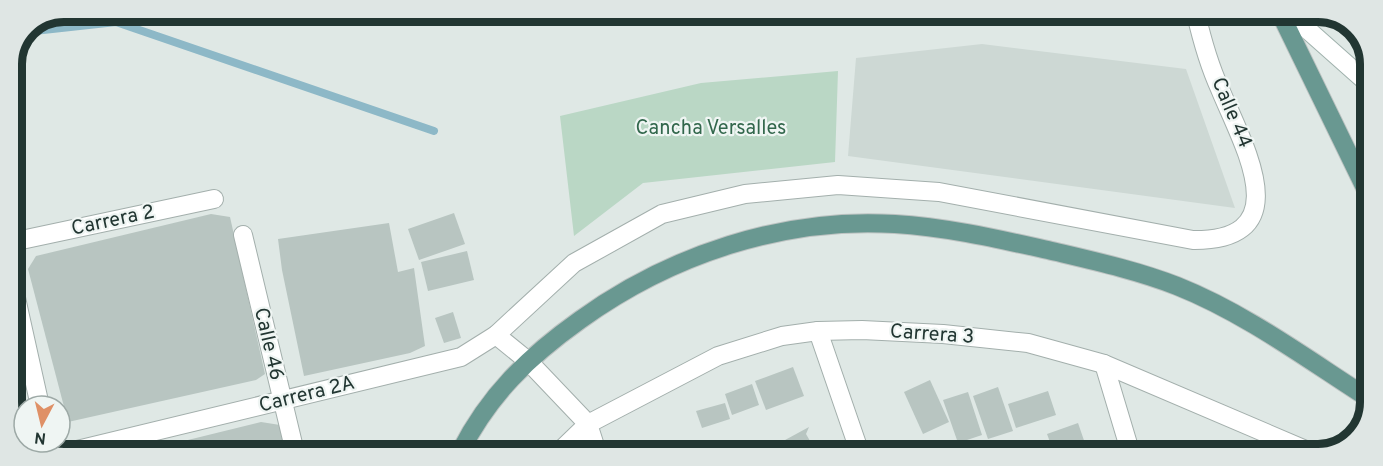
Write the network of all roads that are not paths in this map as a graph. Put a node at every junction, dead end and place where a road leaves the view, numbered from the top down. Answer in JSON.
{"nodes":[{"id":1,"x":1198,"y":22,"type":"edge"},
{"id":2,"x":1284,"y":22,"type":"edge"},
{"id":3,"x":1299,"y":22,"type":"edge"},
{"id":4,"x":1360,"y":76,"type":"edge"},
{"id":5,"x":1360,"y":177,"type":"edge"},
{"id":6,"x":214,"y":199,"type":"dead end"},
{"id":7,"x":1255,"y":213,"type":"joint"},
{"id":8,"x":243,"y":235,"type":"dead end"},
{"id":9,"x":23,"y":240,"type":"edge"},
{"id":10,"x":23,"y":330,"type":"edge"},
{"id":11,"x":818,"y":330,"type":"junction"},
{"id":12,"x":496,"y":335,"type":"junction"},
{"id":13,"x":528,"y":361,"type":"junction"},
{"id":14,"x":1104,"y":364,"type":"junction"},
{"id":15,"x":1360,"y":393,"type":"edge"},
{"id":16,"x":36,"y":394,"type":"edge"},
{"id":17,"x":281,"y":402,"type":"junction"},
{"id":18,"x":588,"y":424,"type":"junction"},
{"id":19,"x":103,"y":444,"type":"edge"},
{"id":20,"x":293,"y":444,"type":"edge"},
{"id":21,"x":465,"y":444,"type":"edge"},
{"id":22,"x":568,"y":444,"type":"edge"},
{"id":23,"x":594,"y":444,"type":"edge"},
{"id":24,"x":857,"y":444,"type":"edge"},
{"id":25,"x":1128,"y":444,"type":"edge"},
{"id":26,"x":1292,"y":444,"type":"edge"}],
"edges":[{"from":1,"to":7,"type":"street","name":"Calle 44"},
{"from":2,"to":5,"type":"main road"},
{"from":3,"to":4,"type":"street"},
{"from":6,"to":9,"type":"street","name":"Carrera 2"},
{"from":7,"to":12,"type":"street","name":"Carrera 2A"},
{"from":8,"to":17,"type":"street","name":"Calle 46"},
{"from":10,"to":16,"type":"street"},
{"from":11,"to":14,"type":"street","name":"Carrera 3"},
{"from":11,"to":18,"type":"street","name":"Carrera 3"},
{"from":11,"to":24,"type":"street"},
{"from":12,"to":13,"type":"street"},
{"from":12,"to":17,"type":"street","name":"Carrera 2A"},
{"from":13,"to":15,"type":"main road"},
{"from":13,"to":18,"type":"street"},
{"from":13,"to":21,"type":"main road"},
{"from":14,"to":25,"type":"street"},
{"from":14,"to":26,"type":"street","name":"Carrera 3"},
{"from":17,"to":19,"type":"street","name":"Carrera 2A"},
{"from":17,"to":20,"type":"street","name":"Calle 46"},
{"from":18,"to":22,"type":"street","name":"Carrera 3"},
{"from":18,"to":23,"type":"street"}]}
